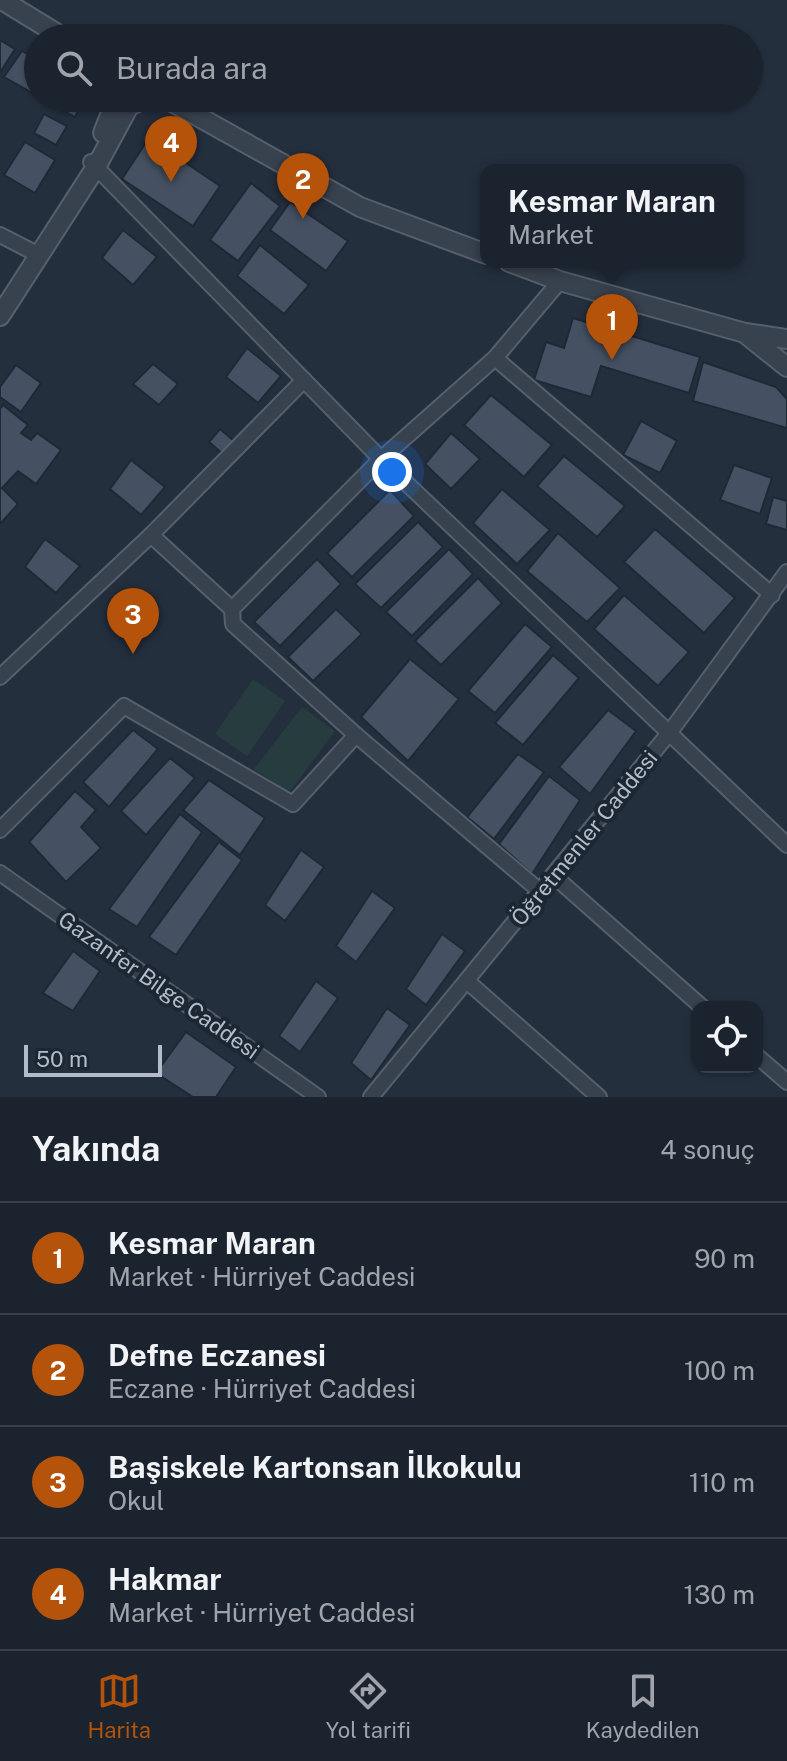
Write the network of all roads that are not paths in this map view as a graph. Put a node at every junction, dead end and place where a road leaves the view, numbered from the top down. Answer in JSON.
{"nodes":[{"id":1,"x":2,"y":0,"type":"edge"},
{"id":2,"x":41,"y":24,"type":"edge"},
{"id":3,"x":112,"y":112,"type":"edge"},
{"id":4,"x":125,"y":112,"type":"edge"},
{"id":5,"x":190,"y":112,"type":"edge"},
{"id":6,"x":93,"y":165,"type":"junction"},
{"id":7,"x":0,"y":235,"type":"edge"},
{"id":8,"x":480,"y":252,"type":"edge"},
{"id":9,"x":36,"y":254,"type":"junction"},
{"id":10,"x":525,"y":268,"type":"edge"},
{"id":11,"x":560,"y":281,"type":"junction"},
{"id":12,"x":0,"y":303,"type":"edge"},
{"id":13,"x":0,"y":316,"type":"edge"},
{"id":14,"x":745,"y":333,"type":"junction"},
{"id":15,"x":787,"y":339,"type":"edge"},
{"id":16,"x":495,"y":358,"type":"junction"},
{"id":17,"x":787,"y":367,"type":"edge"},
{"id":18,"x":304,"y":380,"type":"junction"},
{"id":19,"x":381,"y":459,"type":"junction"},
{"id":20,"x":151,"y":535,"type":"junction"},
{"id":21,"x":787,"y":572,"type":"edge"},
{"id":22,"x":772,"y":595,"type":"junction"},
{"id":23,"x":232,"y":609,"type":"junction"},
{"id":24,"x":0,"y":677,"type":"edge"},
{"id":25,"x":670,"y":732,"type":"junction"},
{"id":26,"x":356,"y":735,"type":"junction"},
{"id":27,"x":0,"y":830,"type":"edge"},
{"id":28,"x":787,"y":845,"type":"edge"},
{"id":29,"x":0,"y":873,"type":"edge"},
{"id":30,"x":554,"y":876,"type":"junction"},
{"id":31,"x":541,"y":892,"type":"junction"},
{"id":32,"x":468,"y":982,"type":"junction"},
{"id":33,"x":695,"y":1001,"type":"edge"},
{"id":34,"x":763,"y":1061,"type":"edge"},
{"id":35,"x":787,"y":1082,"type":"edge"},
{"id":36,"x":318,"y":1097,"type":"edge"},
{"id":37,"x":371,"y":1097,"type":"edge"},
{"id":38,"x":599,"y":1097,"type":"edge"}],
"edges":[{"from":1,"to":2,"type":"street"},
{"from":3,"to":6,"type":"street"},
{"from":4,"to":6,"type":"street"},
{"from":5,"to":8,"type":"street"},
{"from":6,"to":9,"type":"street"},
{"from":6,"to":18,"type":"street"},
{"from":7,"to":9,"type":"street"},
{"from":9,"to":12,"type":"street"},
{"from":9,"to":13,"type":"street"},
{"from":10,"to":11,"type":"street"},
{"from":11,"to":14,"type":"street"},
{"from":11,"to":16,"type":"street"},
{"from":14,"to":15,"type":"street"},
{"from":14,"to":17,"type":"street"},
{"from":16,"to":19,"type":"street"},
{"from":16,"to":22,"type":"street"},
{"from":18,"to":19,"type":"street"},
{"from":18,"to":20,"type":"street"},
{"from":19,"to":23,"type":"street"},
{"from":19,"to":25,"type":"street"},
{"from":20,"to":23,"type":"street"},
{"from":20,"to":24,"type":"street"},
{"from":21,"to":22,"type":"street","name":"Öğretmenler Caddesi"},
{"from":22,"to":25,"type":"street","name":"Öğretmenler Caddesi"},
{"from":23,"to":26,"type":"street"},
{"from":25,"to":28,"type":"street"},
{"from":25,"to":30,"type":"street","name":"Öğretmenler Caddesi"},
{"from":26,"to":27,"type":"street"},
{"from":26,"to":31,"type":"street"},
{"from":29,"to":36,"type":"street","name":"Gazanfer Bilge Caddesi"},
{"from":30,"to":31,"type":"street","name":"Öğretmenler Caddesi"},
{"from":30,"to":33,"type":"street"},
{"from":31,"to":32,"type":"street","name":"Öğretmenler Caddesi"},
{"from":32,"to":37,"type":"street","name":"Öğretmenler Caddesi"},
{"from":32,"to":38,"type":"street"},
{"from":34,"to":35,"type":"street"}]}
